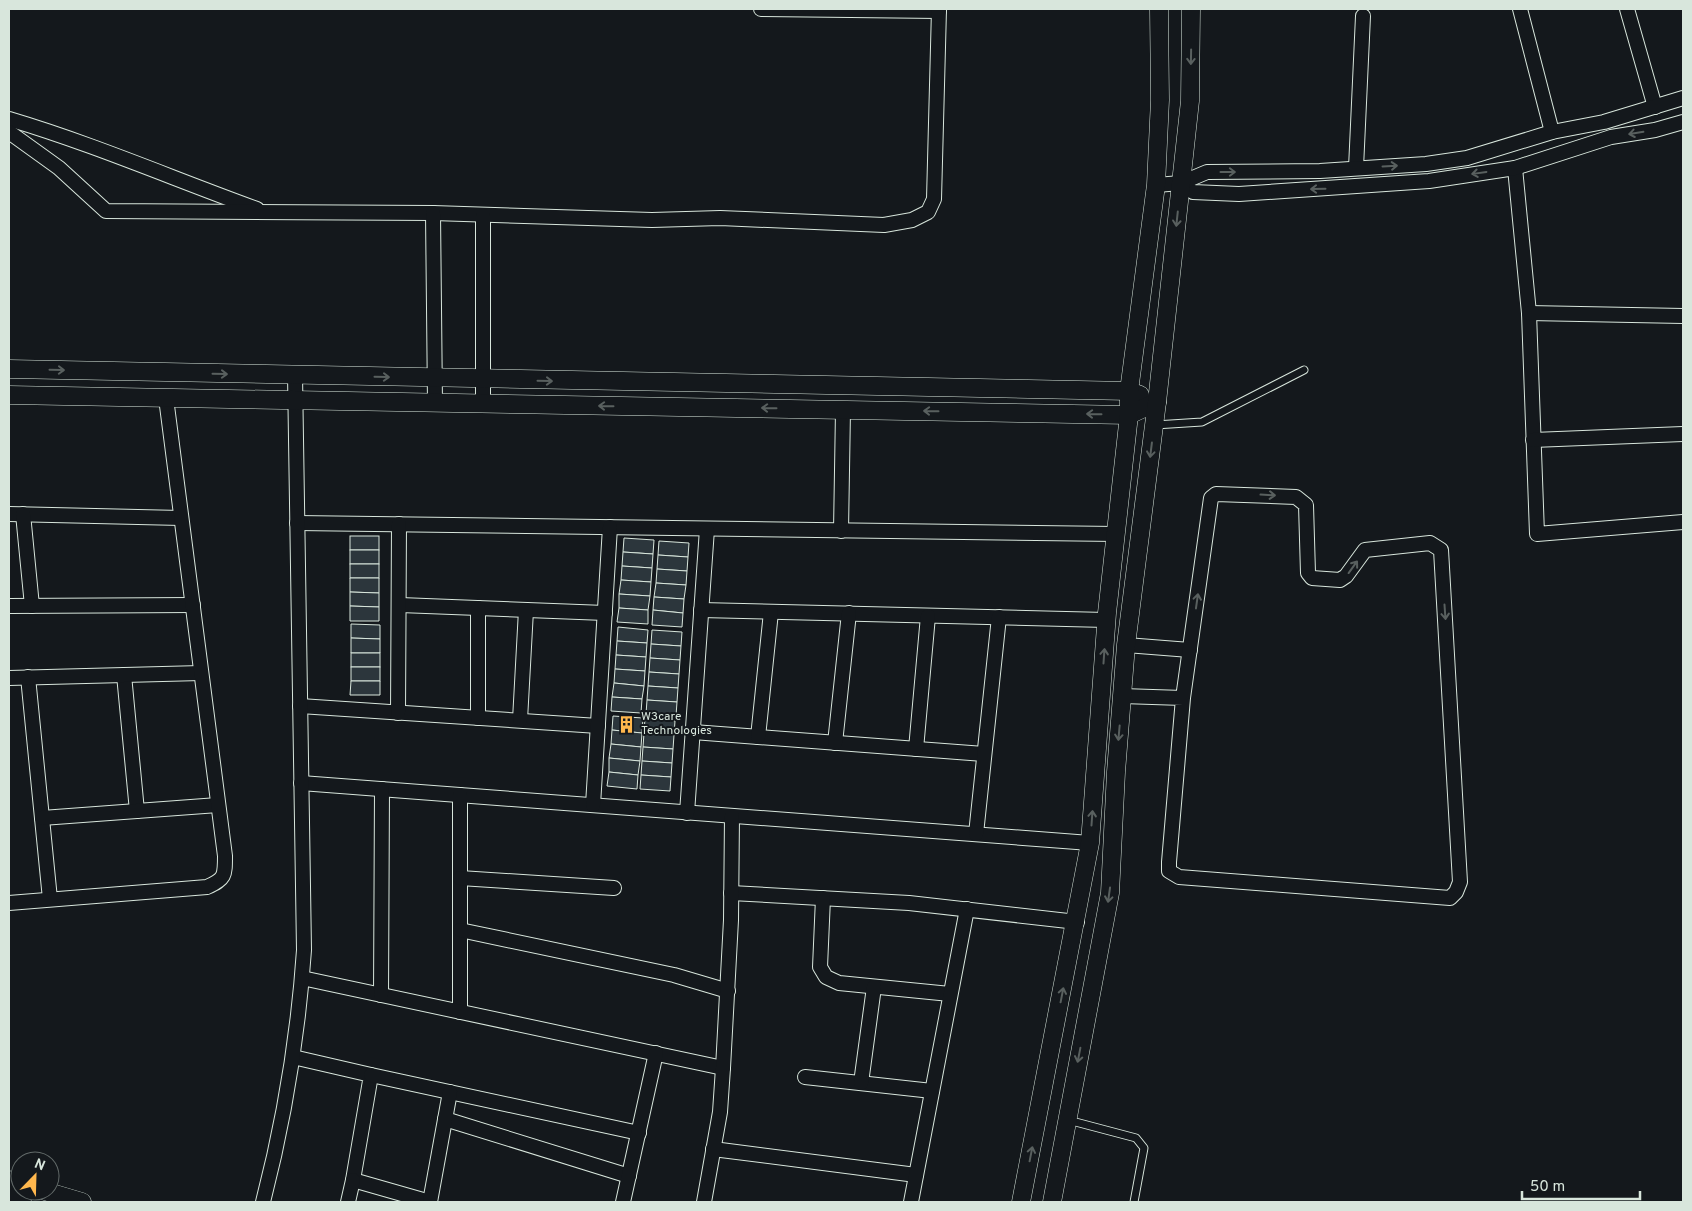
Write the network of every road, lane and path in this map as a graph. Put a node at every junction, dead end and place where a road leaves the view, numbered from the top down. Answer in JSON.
{"nodes":[{"id":1,"x":761,"y":9,"type":"edge"},
{"id":2,"x":1159,"y":9,"type":"edge"},
{"id":3,"x":1191,"y":9,"type":"edge"},
{"id":4,"x":1520,"y":9,"type":"edge"},
{"id":5,"x":1627,"y":9,"type":"edge"},
{"id":6,"x":939,"y":10,"type":"edge"},
{"id":7,"x":1364,"y":16,"type":"dead end"},
{"id":8,"x":1683,"y":98,"type":"edge"},
{"id":9,"x":1654,"y":106,"type":"junction"},
{"id":10,"x":9,"y":119,"type":"edge"},
{"id":11,"x":1683,"y":122,"type":"edge"},
{"id":12,"x":9,"y":132,"type":"edge"},
{"id":13,"x":1552,"y":132,"type":"junction"},
{"id":14,"x":1356,"y":168,"type":"junction"},
{"id":15,"x":1515,"y":168,"type":"junction"},
{"id":16,"x":1181,"y":183,"type":"junction"},
{"id":17,"x":1156,"y":186,"type":"junction"},
{"id":18,"x":267,"y":212,"type":"junction"},
{"id":19,"x":433,"y":213,"type":"junction"},
{"id":20,"x":483,"y":216,"type":"junction"},
{"id":21,"x":1529,"y":313,"type":"junction"},
{"id":22,"x":1683,"y":316,"type":"edge"},
{"id":23,"x":9,"y":369,"type":"edge"},
{"id":24,"x":1304,"y":370,"type":"dead end"},
{"id":25,"x":295,"y":375,"type":"junction"},
{"id":26,"x":434,"y":378,"type":"junction"},
{"id":27,"x":482,"y":379,"type":"junction"},
{"id":28,"x":1129,"y":391,"type":"junction"},
{"id":29,"x":9,"y":395,"type":"edge"},
{"id":30,"x":166,"y":398,"type":"junction"},
{"id":31,"x":295,"y":400,"type":"junction"},
{"id":32,"x":1157,"y":402,"type":"junction"},
{"id":33,"x":434,"y":403,"type":"junction"},
{"id":34,"x":483,"y":404,"type":"junction"},
{"id":35,"x":843,"y":410,"type":"junction"},
{"id":36,"x":1129,"y":415,"type":"junction"},
{"id":37,"x":1154,"y":425,"type":"junction"},
{"id":38,"x":1683,"y":434,"type":"edge"},
{"id":39,"x":1533,"y":440,"type":"junction"},
{"id":40,"x":9,"y":514,"type":"edge"},
{"id":41,"x":23,"y":514,"type":"junction"},
{"id":42,"x":182,"y":518,"type":"junction"},
{"id":43,"x":1683,"y":522,"type":"edge"},
{"id":44,"x":297,"y":523,"type":"junction"},
{"id":45,"x":399,"y":524,"type":"junction"},
{"id":46,"x":610,"y":528,"type":"junction"},
{"id":47,"x":707,"y":529,"type":"junction"},
{"id":48,"x":841,"y":530,"type":"junction"},
{"id":49,"x":1116,"y":534,"type":"junction"},
{"id":50,"x":193,"y":605,"type":"junction"},
{"id":51,"x":400,"y":605,"type":"junction"},
{"id":52,"x":9,"y":606,"type":"edge"},
{"id":53,"x":32,"y":606,"type":"junction"},
{"id":54,"x":478,"y":608,"type":"junction"},
{"id":55,"x":526,"y":610,"type":"junction"},
{"id":56,"x":701,"y":610,"type":"junction"},
{"id":57,"x":771,"y":612,"type":"junction"},
{"id":58,"x":605,"y":613,"type":"junction"},
{"id":59,"x":849,"y":613,"type":"junction"},
{"id":60,"x":928,"y":616,"type":"junction"},
{"id":61,"x":998,"y":618,"type":"junction"},
{"id":62,"x":1106,"y":620,"type":"junction"},
{"id":63,"x":1126,"y":645,"type":"junction"},
{"id":64,"x":1190,"y":650,"type":"junction"},
{"id":65,"x":201,"y":673,"type":"junction"},
{"id":66,"x":124,"y":675,"type":"junction"},
{"id":67,"x":28,"y":677,"type":"junction"},
{"id":68,"x":9,"y":678,"type":"edge"},
{"id":69,"x":1122,"y":696,"type":"junction"},
{"id":70,"x":1183,"y":698,"type":"junction"},
{"id":71,"x":300,"y":706,"type":"junction"},
{"id":72,"x":398,"y":713,"type":"junction"},
{"id":73,"x":478,"y":718,"type":"junction"},
{"id":74,"x":520,"y":720,"type":"junction"},
{"id":75,"x":598,"y":726,"type":"junction"},
{"id":76,"x":693,"y":732,"type":"junction"},
{"id":77,"x":758,"y":737,"type":"junction"},
{"id":78,"x":835,"y":743,"type":"junction"},
{"id":79,"x":916,"y":749,"type":"junction"},
{"id":80,"x":984,"y":754,"type":"junction"},
{"id":81,"x":301,"y":783,"type":"junction"},
{"id":82,"x":382,"y":789,"type":"junction"},
{"id":83,"x":460,"y":795,"type":"junction"},
{"id":84,"x":218,"y":805,"type":"junction"},
{"id":85,"x":593,"y":806,"type":"junction"},
{"id":86,"x":137,"y":811,"type":"junction"},
{"id":87,"x":687,"y":812,"type":"junction"},
{"id":88,"x":732,"y":816,"type":"junction"},
{"id":89,"x":42,"y":818,"type":"junction"},
{"id":90,"x":976,"y":834,"type":"junction"},
{"id":91,"x":1090,"y":843,"type":"junction"},
{"id":92,"x":460,"y":878,"type":"junction"},
{"id":93,"x":614,"y":888,"type":"dead end"},
{"id":94,"x":732,"y":893,"type":"junction"},
{"id":95,"x":823,"y":898,"type":"junction"},
{"id":96,"x":50,"y":899,"type":"junction"},
{"id":97,"x":9,"y":903,"type":"edge"},
{"id":98,"x":968,"y":909,"type":"junction"},
{"id":99,"x":1076,"y":922,"type":"junction"},
{"id":100,"x":460,"y":930,"type":"junction"},
{"id":101,"x":302,"y":978,"type":"junction"},
{"id":102,"x":874,"y":987,"type":"junction"},
{"id":103,"x":728,"y":990,"type":"junction"},
{"id":104,"x":950,"y":994,"type":"junction"},
{"id":105,"x":382,"y":995,"type":"junction"},
{"id":106,"x":460,"y":1012,"type":"junction"},
{"id":107,"x":656,"y":1053,"type":"junction"},
{"id":108,"x":293,"y":1057,"type":"junction"},
{"id":109,"x":723,"y":1068,"type":"junction"},
{"id":110,"x":370,"y":1075,"type":"junction"},
{"id":111,"x":805,"y":1077,"type":"dead end"},
{"id":112,"x":861,"y":1083,"type":"junction"},
{"id":113,"x":932,"y":1091,"type":"junction"},
{"id":114,"x":450,"y":1092,"type":"junction"},
{"id":115,"x":445,"y":1119,"type":"junction"},
{"id":116,"x":1067,"y":1120,"type":"junction"},
{"id":117,"x":639,"y":1133,"type":"junction"},
{"id":118,"x":713,"y":1149,"type":"junction"},
{"id":119,"x":916,"y":1175,"type":"junction"},
{"id":120,"x":629,"y":1176,"type":"junction"},
{"id":121,"x":353,"y":1180,"type":"junction"},
{"id":122,"x":60,"y":1195,"type":"edge"},
{"id":123,"x":82,"y":1202,"type":"edge"},
{"id":124,"x":263,"y":1202,"type":"edge"},
{"id":125,"x":348,"y":1202,"type":"edge"},
{"id":126,"x":430,"y":1202,"type":"edge"},
{"id":127,"x":623,"y":1202,"type":"edge"},
{"id":128,"x":704,"y":1202,"type":"edge"},
{"id":129,"x":911,"y":1202,"type":"edge"},
{"id":130,"x":1021,"y":1202,"type":"edge"},
{"id":131,"x":1052,"y":1202,"type":"edge"},
{"id":132,"x":1134,"y":1202,"type":"edge"}],
"edges":[{"from":1,"to":6,"type":"street"},
{"from":2,"to":17,"type":"street"},
{"from":3,"to":16,"type":"street","one_way":true},
{"from":4,"to":13,"type":"street"},
{"from":5,"to":9,"type":"street"},
{"from":6,"to":20,"type":"street"},
{"from":7,"to":14,"type":"street"},
{"from":8,"to":9,"type":"street"},
{"from":9,"to":13,"type":"street"},
{"from":10,"to":18,"type":"street"},
{"from":11,"to":15,"type":"street","one_way":true},
{"from":12,"to":18,"type":"street"},
{"from":14,"to":13,"type":"street","one_way":true},
{"from":16,"to":14,"type":"street","one_way":true},
{"from":15,"to":16,"type":"street","one_way":true},
{"from":15,"to":21,"type":"street"},
{"from":16,"to":17,"type":"street"},
{"from":16,"to":32,"type":"street","one_way":true},
{"from":17,"to":28,"type":"street"},
{"from":18,"to":19,"type":"street"},
{"from":19,"to":20,"type":"street"},
{"from":19,"to":26,"type":"street"},
{"from":20,"to":27,"type":"street"},
{"from":21,"to":22,"type":"street"},
{"from":21,"to":39,"type":"street"},
{"from":23,"to":25,"type":"street","one_way":true},
{"from":24,"to":37,"type":"lane"},
{"from":25,"to":26,"type":"street","one_way":true},
{"from":25,"to":31,"type":"street"},
{"from":26,"to":27,"type":"street"},
{"from":26,"to":33,"type":"street"},
{"from":27,"to":28,"type":"street","one_way":true},
{"from":27,"to":34,"type":"street"},
{"from":28,"to":32,"type":"street"},
{"from":28,"to":36,"type":"street"},
{"from":29,"to":30,"type":"street"},
{"from":30,"to":31,"type":"street"},
{"from":30,"to":42,"type":"street"},
{"from":31,"to":33,"type":"street"},
{"from":31,"to":44,"type":"street"},
{"from":32,"to":36,"type":"street"},
{"from":32,"to":37,"type":"street"},
{"from":33,"to":34,"type":"street"},
{"from":35,"to":34,"type":"street","one_way":true},
{"from":36,"to":35,"type":"street","one_way":true},
{"from":35,"to":48,"type":"street"},
{"from":36,"to":49,"type":"street"},
{"from":37,"to":63,"type":"street","one_way":true},
{"from":38,"to":39,"type":"street"},
{"from":39,"to":43,"type":"street"},
{"from":40,"to":41,"type":"street"},
{"from":41,"to":42,"type":"street"},
{"from":41,"to":53,"type":"street"},
{"from":42,"to":50,"type":"street"},
{"from":44,"to":45,"type":"street"},
{"from":44,"to":71,"type":"street"},
{"from":45,"to":46,"type":"street"},
{"from":45,"to":51,"type":"street"},
{"from":46,"to":47,"type":"street"},
{"from":46,"to":58,"type":"street"},
{"from":47,"to":48,"type":"street"},
{"from":47,"to":56,"type":"street"},
{"from":48,"to":49,"type":"street"},
{"from":49,"to":62,"type":"street"},
{"from":50,"to":53,"type":"street"},
{"from":50,"to":65,"type":"street"},
{"from":51,"to":54,"type":"street"},
{"from":51,"to":72,"type":"street"},
{"from":52,"to":53,"type":"street"},
{"from":54,"to":55,"type":"street"},
{"from":54,"to":73,"type":"street"},
{"from":55,"to":58,"type":"street"},
{"from":55,"to":74,"type":"street"},
{"from":56,"to":57,"type":"street"},
{"from":56,"to":76,"type":"street"},
{"from":57,"to":59,"type":"street"},
{"from":57,"to":77,"type":"street"},
{"from":58,"to":75,"type":"street"},
{"from":59,"to":60,"type":"street"},
{"from":59,"to":78,"type":"street"},
{"from":60,"to":61,"type":"street"},
{"from":60,"to":79,"type":"street"},
{"from":61,"to":62,"type":"street"},
{"from":61,"to":80,"type":"street"},
{"from":91,"to":62,"type":"street","one_way":true},
{"from":63,"to":64,"type":"street"},
{"from":63,"to":69,"type":"street"},
{"from":64,"to":70,"type":"street"},
{"from":64,"to":70,"type":"street","one_way":true},
{"from":65,"to":66,"type":"street"},
{"from":65,"to":84,"type":"street"},
{"from":66,"to":67,"type":"street"},
{"from":66,"to":86,"type":"street"},
{"from":67,"to":68,"type":"street"},
{"from":67,"to":89,"type":"street"},
{"from":69,"to":70,"type":"street"},
{"from":69,"to":116,"type":"street","one_way":true},
{"from":71,"to":72,"type":"street"},
{"from":71,"to":81,"type":"street"},
{"from":72,"to":73,"type":"street"},
{"from":73,"to":74,"type":"street"},
{"from":74,"to":75,"type":"street"},
{"from":75,"to":85,"type":"street"},
{"from":76,"to":77,"type":"street"},
{"from":76,"to":87,"type":"street"},
{"from":77,"to":78,"type":"street"},
{"from":78,"to":79,"type":"street"},
{"from":79,"to":80,"type":"street"},
{"from":80,"to":90,"type":"street"},
{"from":81,"to":82,"type":"street"},
{"from":81,"to":101,"type":"street"},
{"from":82,"to":83,"type":"street"},
{"from":82,"to":105,"type":"street"},
{"from":83,"to":85,"type":"street"},
{"from":83,"to":92,"type":"street"},
{"from":84,"to":86,"type":"street"},
{"from":84,"to":96,"type":"street"},
{"from":85,"to":87,"type":"street"},
{"from":86,"to":89,"type":"street"},
{"from":87,"to":88,"type":"street"},
{"from":88,"to":90,"type":"street"},
{"from":88,"to":94,"type":"street"},
{"from":89,"to":96,"type":"street"},
{"from":90,"to":91,"type":"street"},
{"from":91,"to":99,"type":"street"},
{"from":92,"to":93,"type":"street"},
{"from":92,"to":100,"type":"street"},
{"from":94,"to":95,"type":"street"},
{"from":94,"to":103,"type":"street"},
{"from":95,"to":98,"type":"street"},
{"from":95,"to":102,"type":"street"},
{"from":96,"to":97,"type":"street"},
{"from":98,"to":99,"type":"street"},
{"from":98,"to":104,"type":"street"},
{"from":130,"to":99,"type":"street","one_way":true},
{"from":100,"to":103,"type":"street"},
{"from":100,"to":106,"type":"street"},
{"from":101,"to":105,"type":"street"},
{"from":101,"to":108,"type":"street"},
{"from":102,"to":104,"type":"street"},
{"from":102,"to":112,"type":"street"},
{"from":103,"to":109,"type":"street"},
{"from":104,"to":113,"type":"street"},
{"from":105,"to":106,"type":"street"},
{"from":106,"to":107,"type":"street"},
{"from":107,"to":109,"type":"street"},
{"from":107,"to":117,"type":"street"},
{"from":108,"to":110,"type":"street"},
{"from":108,"to":124,"type":"street"},
{"from":109,"to":118,"type":"street"},
{"from":110,"to":114,"type":"street"},
{"from":110,"to":121,"type":"street"},
{"from":111,"to":112,"type":"street"},
{"from":112,"to":113,"type":"street"},
{"from":113,"to":119,"type":"street"},
{"from":114,"to":115,"type":"street"},
{"from":114,"to":117,"type":"street"},
{"from":115,"to":120,"type":"street"},
{"from":115,"to":126,"type":"street"},
{"from":116,"to":131,"type":"street"},
{"from":116,"to":132,"type":"lane"},
{"from":117,"to":120,"type":"street"},
{"from":118,"to":119,"type":"street"},
{"from":118,"to":128,"type":"street"},
{"from":119,"to":129,"type":"street"},
{"from":120,"to":127,"type":"street"},
{"from":121,"to":125,"type":"street"},
{"from":121,"to":126,"type":"street"},
{"from":122,"to":123,"type":"street"}]}
